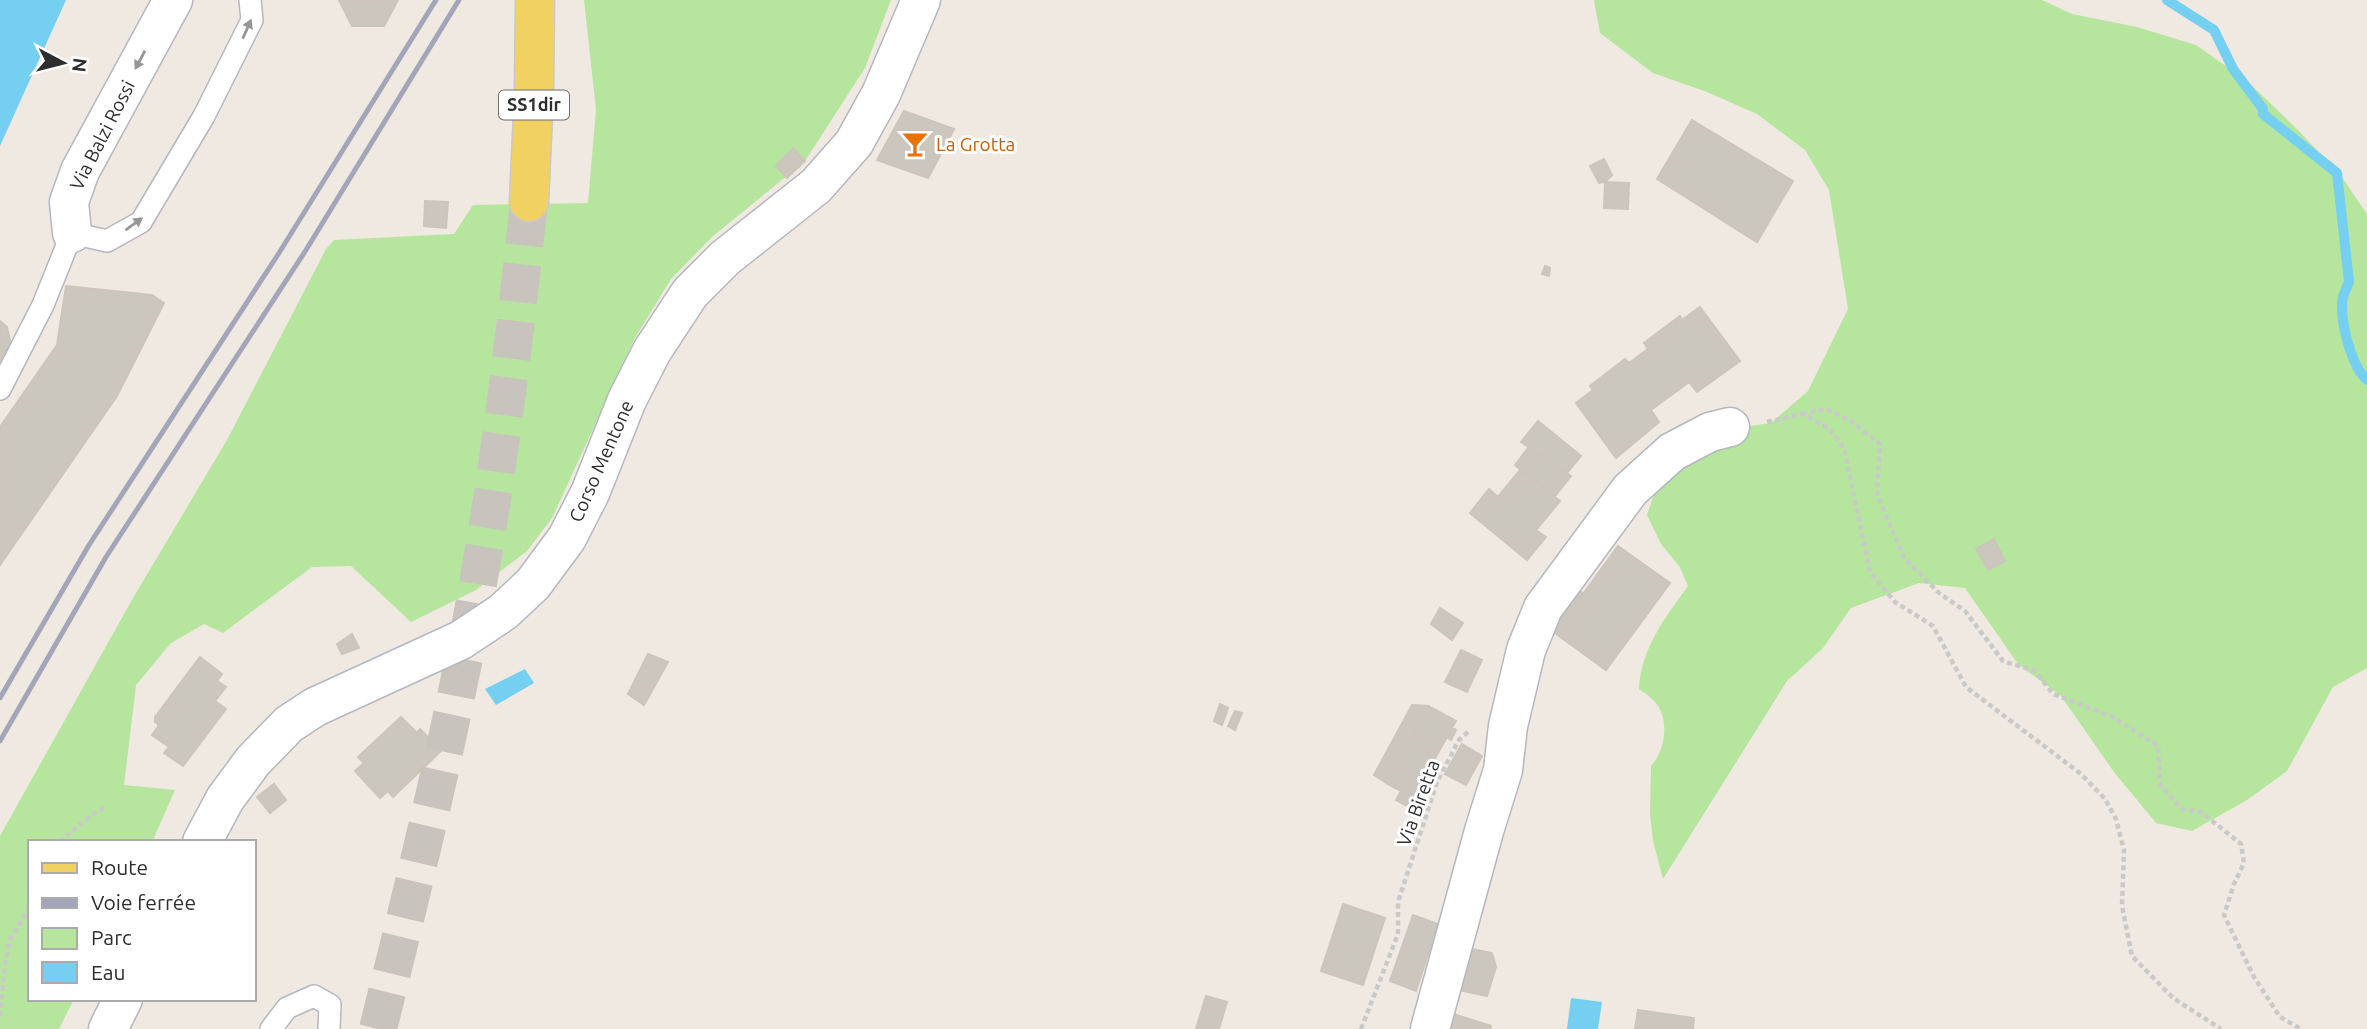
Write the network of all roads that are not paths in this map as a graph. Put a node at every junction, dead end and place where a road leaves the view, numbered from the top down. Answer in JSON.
{"nodes":[{"id":1,"x":173,"y":0,"type":"edge"},
{"id":2,"x":250,"y":0,"type":"edge"},
{"id":3,"x":921,"y":0,"type":"edge"},
{"id":4,"x":534,"y":3,"type":"edge"},
{"id":5,"x":529,"y":202,"type":"tunnel mouth"},
{"id":6,"x":72,"y":233,"type":"junction"},
{"id":7,"x":0,"y":389,"type":"edge"},
{"id":8,"x":1730,"y":428,"type":"road end"},
{"id":9,"x":203,"y":840,"type":"edge"},
{"id":10,"x":121,"y":1001,"type":"edge"},
{"id":11,"x":108,"y":1029,"type":"edge"},
{"id":12,"x":271,"y":1029,"type":"edge"},
{"id":13,"x":329,"y":1029,"type":"edge"},
{"id":14,"x":1430,"y":1029,"type":"edge"}],
"edges":[{"from":1,"to":6,"type":"main road","name":"Via Balzi Rossi","one_way":true},
{"from":6,"to":2,"type":"lane","one_way":true},
{"from":3,"to":9,"type":"main road","name":"Corso Mentone"},
{"from":4,"to":5,"type":"main road","number":"SS1dir"},
{"from":6,"to":7,"type":"lane","name":"Via Balzi Rossi"},
{"from":8,"to":14,"type":"main road"},
{"from":10,"to":11,"type":"main road"},
{"from":12,"to":13,"type":"lane"}]}
